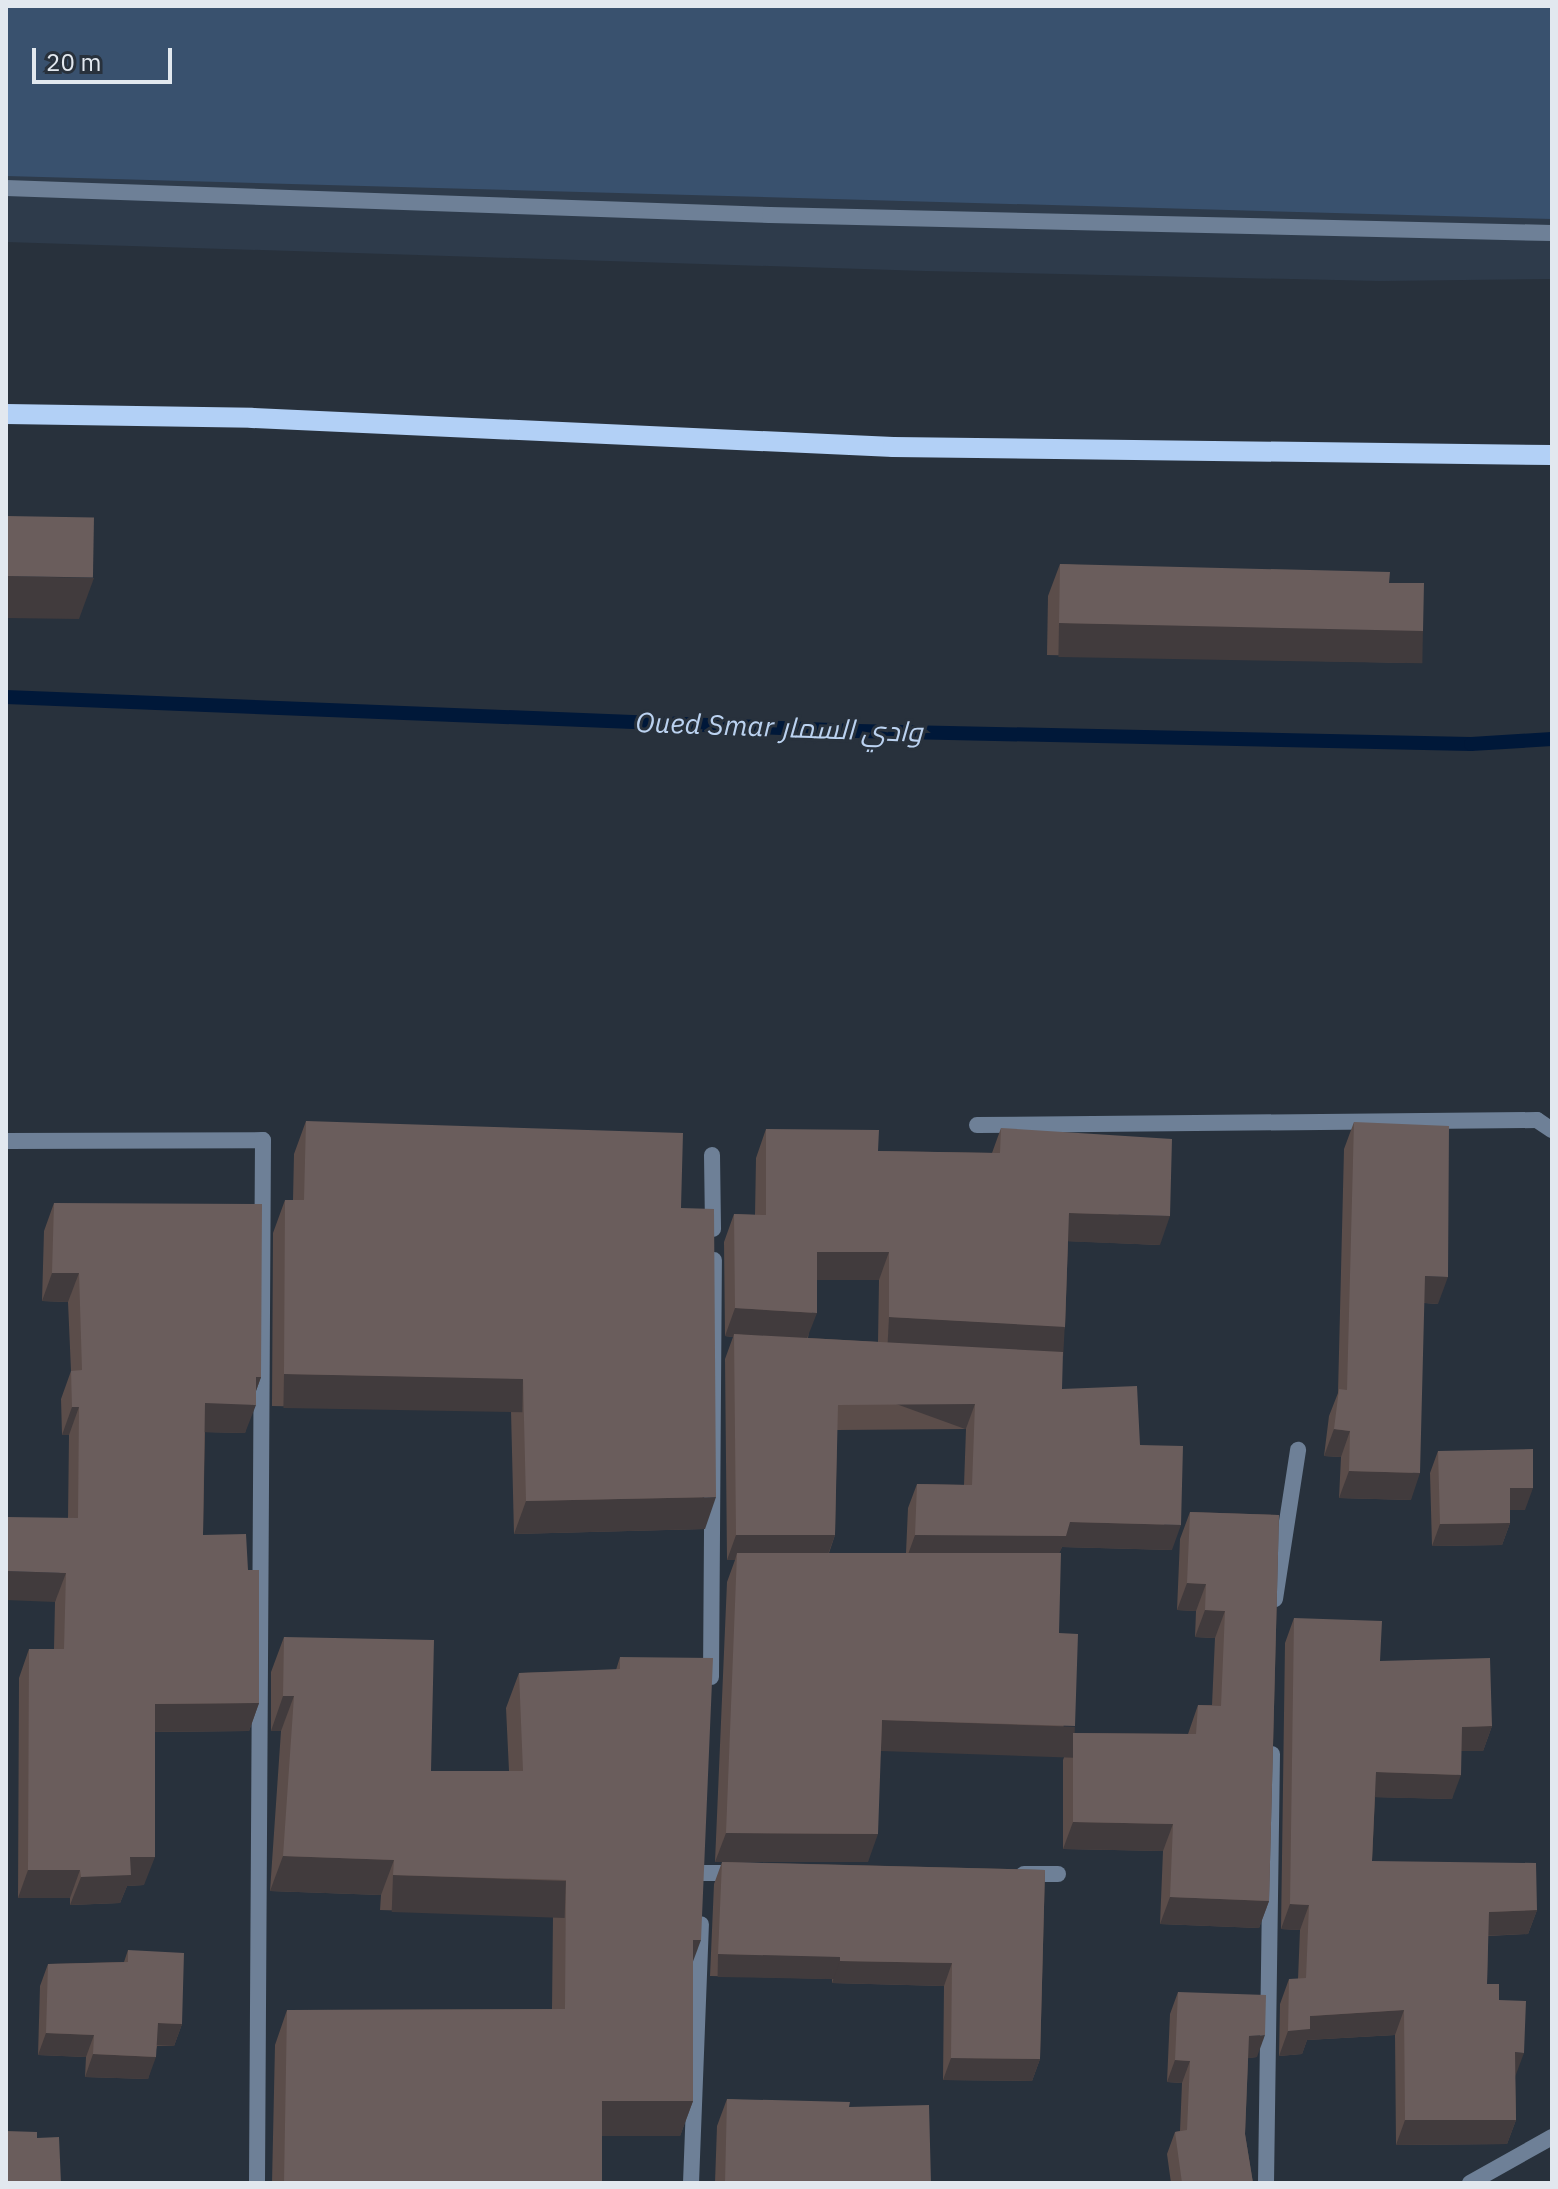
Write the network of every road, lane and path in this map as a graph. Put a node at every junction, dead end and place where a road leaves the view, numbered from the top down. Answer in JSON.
{"nodes":[{"id":1,"x":6,"y":188,"type":"edge"},
{"id":2,"x":1552,"y":233,"type":"edge"},
{"id":3,"x":6,"y":414,"type":"edge"},
{"id":4,"x":1552,"y":455,"type":"edge"},
{"id":5,"x":977,"y":1125,"type":"dead end"},
{"id":6,"x":1552,"y":1130,"type":"edge"},
{"id":7,"x":6,"y":1141,"type":"edge"},
{"id":8,"x":712,"y":1155,"type":"dead end"},
{"id":9,"x":1298,"y":1450,"type":"dead end"},
{"id":10,"x":1274,"y":1610,"type":"edge"},
{"id":11,"x":710,"y":1698,"type":"edge"},
{"id":12,"x":1273,"y":1738,"type":"edge"},
{"id":13,"x":749,"y":1873,"type":"edge"},
{"id":14,"x":1012,"y":1874,"type":"edge"},
{"id":15,"x":1058,"y":1874,"type":"dead end"},
{"id":16,"x":1552,"y":2137,"type":"edge"},
{"id":17,"x":257,"y":2183,"type":"edge"},
{"id":18,"x":691,"y":2183,"type":"edge"},
{"id":19,"x":1266,"y":2183,"type":"edge"},
{"id":20,"x":1470,"y":2183,"type":"edge"}],
"edges":[{"from":1,"to":2,"type":"street"},
{"from":3,"to":4,"type":"main road"},
{"from":5,"to":6,"type":"street"},
{"from":7,"to":17,"type":"street"},
{"from":8,"to":11,"type":"street"},
{"from":9,"to":10,"type":"street"},
{"from":12,"to":19,"type":"street"},
{"from":13,"to":18,"type":"street"},
{"from":14,"to":15,"type":"street"},
{"from":16,"to":20,"type":"street"}]}
